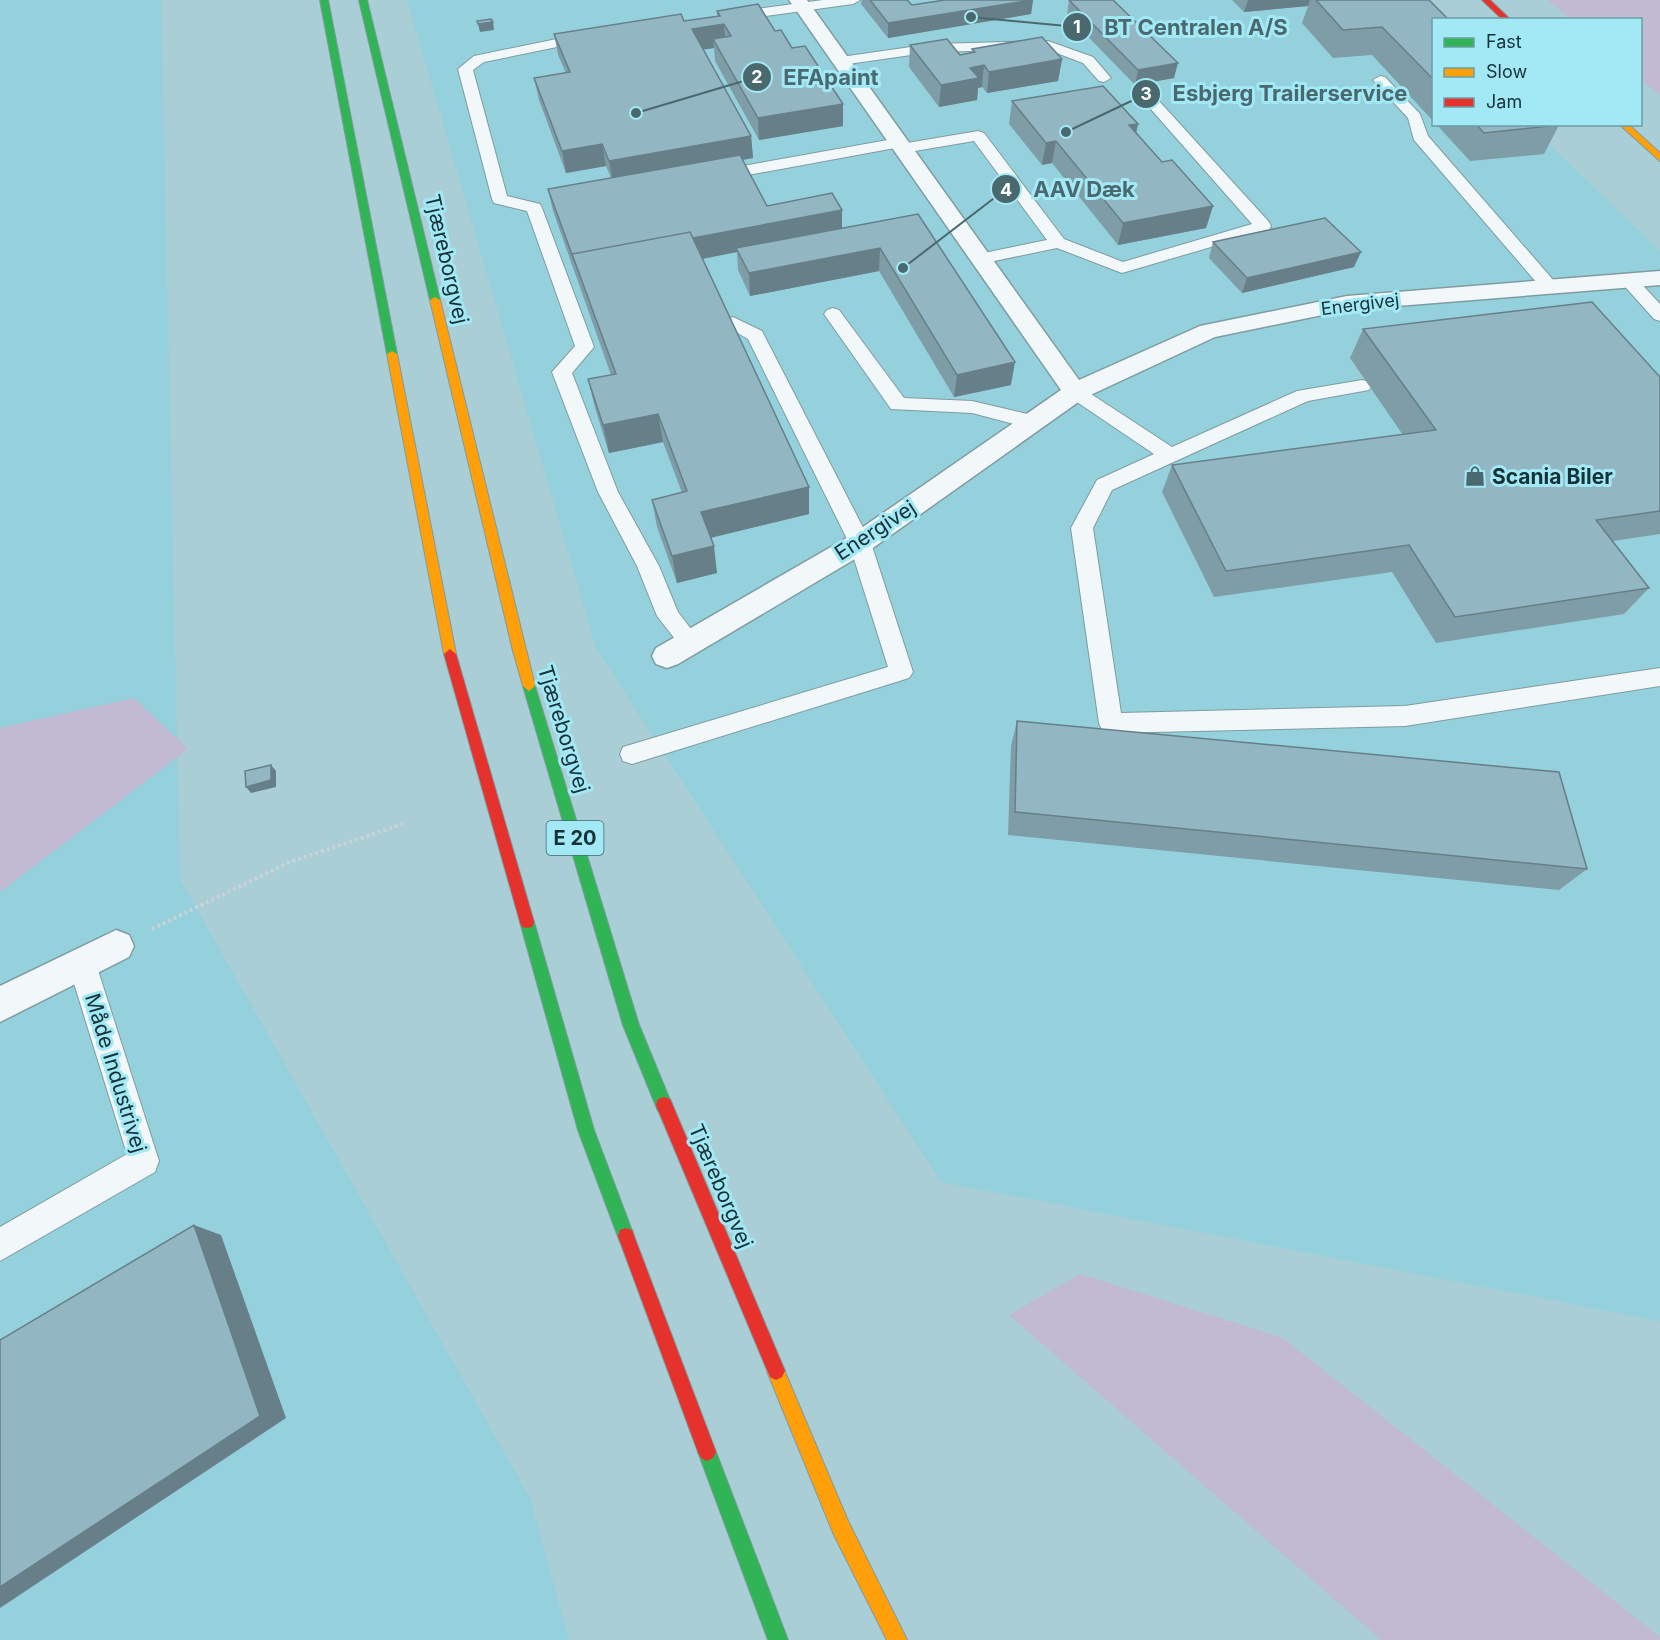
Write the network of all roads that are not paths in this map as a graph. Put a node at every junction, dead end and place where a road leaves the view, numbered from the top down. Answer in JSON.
{"nodes":[{"id":1,"x":324,"y":0,"type":"edge"},
{"id":2,"x":363,"y":0,"type":"edge"},
{"id":3,"x":853,"y":0,"type":"edge"},
{"id":4,"x":1486,"y":0,"type":"edge"},
{"id":5,"x":800,"y":4,"type":"edge"},
{"id":6,"x":1506,"y":18,"type":"edge"},
{"id":7,"x":712,"y":20,"type":"edge"},
{"id":8,"x":610,"y":33,"type":"edge"},
{"id":9,"x":841,"y":61,"type":"junction"},
{"id":10,"x":1104,"y":78,"type":"dead end"},
{"id":11,"x":1380,"y":80,"type":"dead end"},
{"id":12,"x":1154,"y":104,"type":"dead end"},
{"id":13,"x":1625,"y":126,"type":"edge"},
{"id":14,"x":901,"y":146,"type":"junction"},
{"id":15,"x":1660,"y":158,"type":"edge"},
{"id":16,"x":699,"y":179,"type":"edge"},
{"id":17,"x":1058,"y":243,"type":"junction"},
{"id":18,"x":980,"y":259,"type":"junction"},
{"id":19,"x":1660,"y":278,"type":"edge"},
{"id":20,"x":1629,"y":281,"type":"junction"},
{"id":21,"x":1549,"y":286,"type":"junction"},
{"id":22,"x":832,"y":314,"type":"dead end"},
{"id":23,"x":1660,"y":315,"type":"edge"},
{"id":24,"x":733,"y":323,"type":"edge"},
{"id":25,"x":1362,"y":386,"type":"dead end"},
{"id":26,"x":1075,"y":392,"type":"junction"},
{"id":27,"x":1033,"y":422,"type":"junction"},
{"id":28,"x":1170,"y":455,"type":"junction"},
{"id":29,"x":860,"y":543,"type":"junction"},
{"id":30,"x":690,"y":642,"type":"junction"},
{"id":31,"x":667,"y":656,"type":"dead end"},
{"id":32,"x":1660,"y":677,"type":"edge"},
{"id":33,"x":632,"y":754,"type":"dead end"},
{"id":34,"x":116,"y":946,"type":"road end"},
{"id":35,"x":82,"y":964,"type":"junction"},
{"id":36,"x":0,"y":1005,"type":"edge"},
{"id":37,"x":0,"y":1245,"type":"edge"},
{"id":38,"x":778,"y":1640,"type":"edge"},
{"id":39,"x":897,"y":1640,"type":"edge"}],
"edges":[{"from":1,"to":38,"type":"main road"},
{"from":2,"to":39,"type":"main road","name":"Tjæreborgvej","number":"E 20"},
{"from":3,"to":5,"type":"lane"},
{"from":4,"to":6,"type":"main road"},
{"from":5,"to":7,"type":"lane"},
{"from":5,"to":9,"type":"street"},
{"from":8,"to":30,"type":"lane"},
{"from":9,"to":10,"type":"lane"},
{"from":9,"to":14,"type":"street"},
{"from":11,"to":21,"type":"lane"},
{"from":12,"to":17,"type":"lane"},
{"from":13,"to":15,"type":"main road"},
{"from":14,"to":16,"type":"lane"},
{"from":14,"to":17,"type":"lane"},
{"from":14,"to":18,"type":"street"},
{"from":17,"to":18,"type":"lane"},
{"from":18,"to":26,"type":"street"},
{"from":19,"to":20,"type":"street","name":"Energivej"},
{"from":20,"to":21,"type":"street","name":"Energivej"},
{"from":20,"to":23,"type":"lane"},
{"from":21,"to":26,"type":"street","name":"Energivej"},
{"from":22,"to":27,"type":"lane"},
{"from":24,"to":29,"type":"lane"},
{"from":25,"to":28,"type":"lane"},
{"from":26,"to":27,"type":"street","name":"Energivej"},
{"from":26,"to":28,"type":"lane"},
{"from":27,"to":29,"type":"street","name":"Energivej"},
{"from":28,"to":32,"type":"lane"},
{"from":29,"to":30,"type":"street","name":"Energivej"},
{"from":29,"to":33,"type":"lane"},
{"from":30,"to":31,"type":"street","name":"Energivej"},
{"from":34,"to":35,"type":"street"},
{"from":35,"to":36,"type":"street"},
{"from":35,"to":37,"type":"lane","name":"Måde Industrivej"}]}
